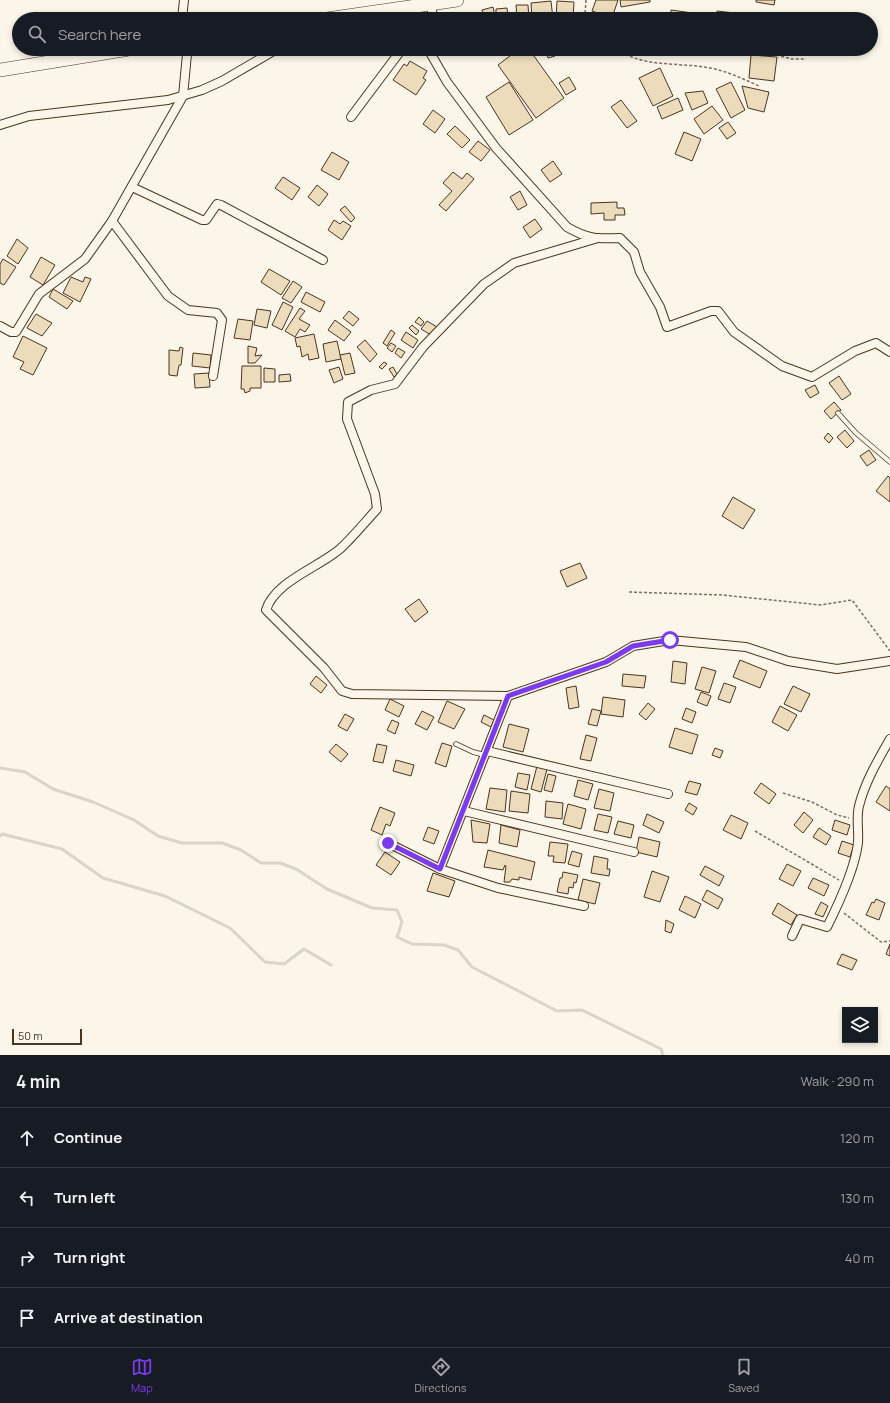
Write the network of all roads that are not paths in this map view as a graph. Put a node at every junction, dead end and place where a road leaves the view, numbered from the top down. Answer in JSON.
{"nodes":[{"id":1,"x":184,"y":0,"type":"edge"},
{"id":2,"x":457,"y":0,"type":"edge"},
{"id":3,"x":425,"y":3,"type":"edge"},
{"id":4,"x":183,"y":12,"type":"edge"},
{"id":5,"x":370,"y":12,"type":"edge"},
{"id":6,"x":86,"y":56,"type":"edge"},
{"id":7,"x":187,"y":56,"type":"edge"},
{"id":8,"x":265,"y":56,"type":"edge"},
{"id":9,"x":397,"y":56,"type":"edge"},
{"id":10,"x":432,"y":56,"type":"edge"},
{"id":11,"x":0,"y":70,"type":"edge"},
{"id":12,"x":183,"y":96,"type":"junction"},
{"id":13,"x":351,"y":117,"type":"dead end"},
{"id":14,"x":0,"y":125,"type":"edge"},
{"id":15,"x":132,"y":187,"type":"junction"},
{"id":16,"x":112,"y":221,"type":"junction"},
{"id":17,"x":598,"y":238,"type":"junction"},
{"id":18,"x":323,"y":260,"type":"dead end"},
{"id":19,"x":0,"y":326,"type":"edge"},
{"id":20,"x":890,"y":352,"type":"edge"},
{"id":21,"x":213,"y":376,"type":"dead end"},
{"id":22,"x":838,"y":413,"type":"dead end"},
{"id":23,"x":890,"y":462,"type":"edge"},
{"id":24,"x":890,"y":661,"type":"edge"},
{"id":25,"x":508,"y":696,"type":"junction"},
{"id":26,"x":890,"y":739,"type":"edge"},
{"id":27,"x":456,"y":744,"type":"dead end"},
{"id":28,"x":486,"y":753,"type":"junction"},
{"id":29,"x":668,"y":794,"type":"dead end"},
{"id":30,"x":464,"y":810,"type":"junction"},
{"id":31,"x":388,"y":843,"type":"dead end"},
{"id":32,"x":634,"y":852,"type":"dead end"},
{"id":33,"x":440,"y":869,"type":"junction"},
{"id":34,"x":584,"y":906,"type":"dead end"},
{"id":35,"x":792,"y":936,"type":"dead end"}],
"edges":[{"from":1,"to":4,"type":"street"},
{"from":2,"to":3,"type":"main road"},
{"from":3,"to":5,"type":"main road"},
{"from":6,"to":11,"type":"main road"},
{"from":7,"to":12,"type":"street"},
{"from":8,"to":12,"type":"street"},
{"from":9,"to":13,"type":"street"},
{"from":10,"to":17,"type":"street"},
{"from":12,"to":14,"type":"street"},
{"from":12,"to":15,"type":"street"},
{"from":15,"to":16,"type":"street"},
{"from":15,"to":18,"type":"street"},
{"from":16,"to":19,"type":"street"},
{"from":16,"to":21,"type":"street"},
{"from":17,"to":20,"type":"street"},
{"from":17,"to":25,"type":"street"},
{"from":22,"to":23,"type":"lane"},
{"from":24,"to":25,"type":"street"},
{"from":25,"to":28,"type":"street"},
{"from":26,"to":35,"type":"street"},
{"from":27,"to":28,"type":"lane"},
{"from":28,"to":29,"type":"street"},
{"from":28,"to":30,"type":"street"},
{"from":30,"to":32,"type":"street"},
{"from":30,"to":33,"type":"street"},
{"from":31,"to":33,"type":"street"},
{"from":33,"to":34,"type":"street"}]}
